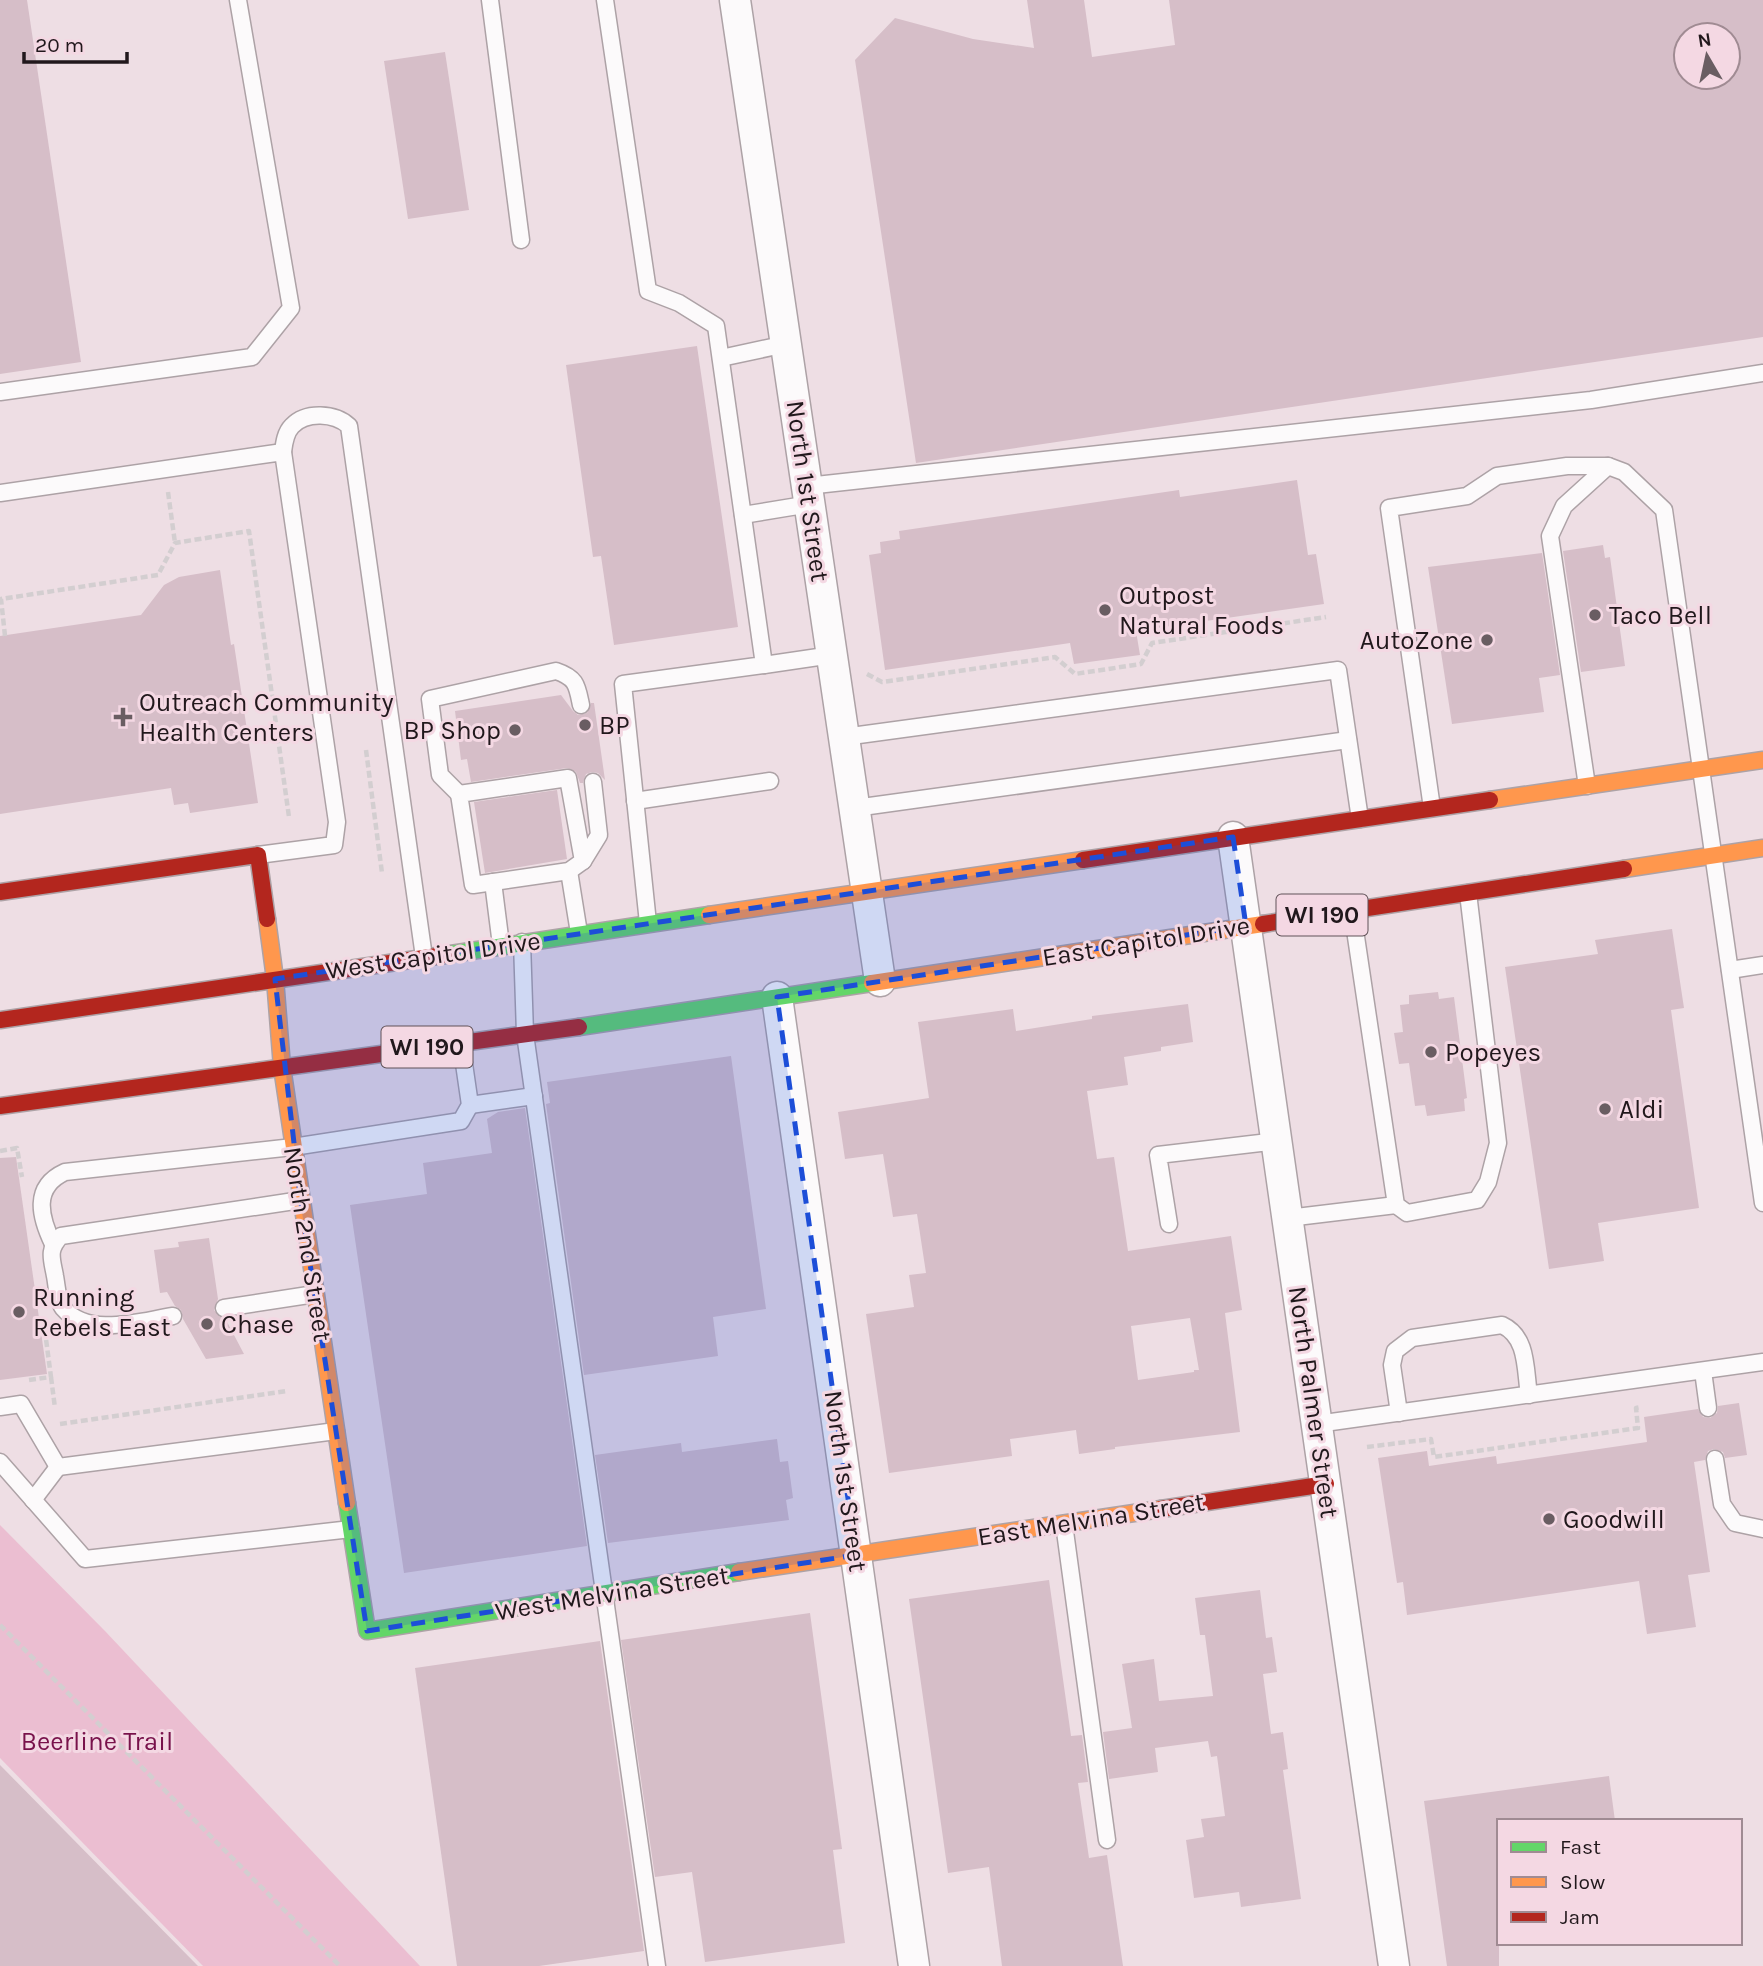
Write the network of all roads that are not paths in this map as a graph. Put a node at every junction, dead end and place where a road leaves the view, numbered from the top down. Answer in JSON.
{"nodes":[{"id":1,"x":238,"y":0,"type":"edge"},
{"id":2,"x":490,"y":0,"type":"edge"},
{"id":3,"x":605,"y":0,"type":"edge"},
{"id":4,"x":735,"y":0,"type":"edge"},
{"id":5,"x":522,"y":240,"type":"dead end"},
{"id":6,"x":786,"y":344,"type":"junction"},
{"id":7,"x":721,"y":358,"type":"junction"},
{"id":8,"x":1763,"y":373,"type":"edge"},
{"id":9,"x":0,"y":392,"type":"edge"},
{"id":10,"x":283,"y":452,"type":"junction"},
{"id":11,"x":1608,"y":466,"type":"junction"},
{"id":12,"x":0,"y":493,"type":"edge"},
{"id":13,"x":808,"y":495,"type":"junction"},
{"id":14,"x":743,"y":514,"type":"junction"},
{"id":15,"x":832,"y":655,"type":"junction"},
{"id":16,"x":764,"y":666,"type":"junction"},
{"id":17,"x":581,"y":705,"type":"dead end"},
{"id":18,"x":844,"y":737,"type":"junction"},
{"id":19,"x":1348,"y":740,"type":"junction"},
{"id":20,"x":1763,"y":760,"type":"edge"},
{"id":21,"x":1701,"y":769,"type":"junction"},
{"id":22,"x":770,"y":781,"type":"dead end"},
{"id":23,"x":593,"y":782,"type":"dead end"},
{"id":24,"x":1587,"y":786,"type":"junction"},
{"id":25,"x":459,"y":794,"type":"junction"},
{"id":26,"x":635,"y":801,"type":"junction"},
{"id":27,"x":855,"y":808,"type":"junction"},
{"id":28,"x":1432,"y":808,"type":"junction"},
{"id":29,"x":1360,"y":819,"type":"junction"},
{"id":30,"x":1233,"y":837,"type":"junction"},
{"id":31,"x":1763,"y":848,"type":"edge"},
{"id":32,"x":258,"y":855,"type":"junction"},
{"id":33,"x":1713,"y":855,"type":"junction"},
{"id":34,"x":583,"y":861,"type":"junction"},
{"id":35,"x":569,"y":871,"type":"junction"},
{"id":36,"x":493,"y":882,"type":"junction"},
{"id":37,"x":866,"y":891,"type":"junction"},
{"id":38,"x":0,"y":892,"type":"edge"},
{"id":39,"x":1468,"y":893,"type":"junction"},
{"id":40,"x":1352,"y":911,"type":"junction"},
{"id":41,"x":648,"y":923,"type":"junction"},
{"id":42,"x":1246,"y":926,"type":"junction"},
{"id":43,"x":579,"y":933,"type":"junction"},
{"id":44,"x":522,"y":942,"type":"junction"},
{"id":45,"x":501,"y":945,"type":"junction"},
{"id":46,"x":424,"y":957,"type":"junction"},
{"id":47,"x":1763,"y":965,"type":"edge"},
{"id":48,"x":1730,"y":970,"type":"junction"},
{"id":49,"x":275,"y":979,"type":"junction"},
{"id":50,"x":880,"y":981,"type":"junction"},
{"id":51,"x":777,"y":997,"type":"junction"},
{"id":52,"x":0,"y":1020,"type":"edge"},
{"id":53,"x":525,"y":1034,"type":"junction"},
{"id":54,"x":461,"y":1042,"type":"junction"},
{"id":55,"x":282,"y":1067,"type":"junction"},
{"id":56,"x":534,"y":1096,"type":"junction"},
{"id":57,"x":470,"y":1105,"type":"junction"},
{"id":58,"x":0,"y":1106,"type":"edge"},
{"id":59,"x":1277,"y":1141,"type":"junction"},
{"id":60,"x":293,"y":1147,"type":"junction"},
{"id":61,"x":301,"y":1200,"type":"junction"},
{"id":62,"x":1763,"y":1203,"type":"edge"},
{"id":63,"x":1396,"y":1205,"type":"junction"},
{"id":64,"x":1288,"y":1218,"type":"junction"},
{"id":65,"x":1169,"y":1224,"type":"dead end"},
{"id":66,"x":53,"y":1244,"type":"junction"},
{"id":67,"x":315,"y":1294,"type":"junction"},
{"id":68,"x":224,"y":1308,"type":"dead end"},
{"id":69,"x":173,"y":1316,"type":"dead end"},
{"id":70,"x":1763,"y":1362,"type":"edge"},
{"id":71,"x":1703,"y":1371,"type":"junction"},
{"id":72,"x":1529,"y":1395,"type":"junction"},
{"id":73,"x":0,"y":1407,"type":"edge"},
{"id":74,"x":1708,"y":1408,"type":"dead end"},
{"id":75,"x":1399,"y":1413,"type":"junction"},
{"id":76,"x":1317,"y":1424,"type":"junction"},
{"id":77,"x":336,"y":1431,"type":"junction"},
{"id":78,"x":1715,"y":1459,"type":"dead end"},
{"id":79,"x":0,"y":1462,"type":"edge"},
{"id":80,"x":58,"y":1467,"type":"junction"},
{"id":81,"x":1326,"y":1485,"type":"junction"},
{"id":82,"x":33,"y":1500,"type":"junction"},
{"id":83,"x":1064,"y":1524,"type":"junction"},
{"id":84,"x":351,"y":1529,"type":"junction"},
{"id":85,"x":1763,"y":1529,"type":"edge"},
{"id":86,"x":856,"y":1555,"type":"junction"},
{"id":87,"x":604,"y":1594,"type":"junction"},
{"id":88,"x":367,"y":1631,"type":"joint"},
{"id":89,"x":1107,"y":1840,"type":"dead end"},
{"id":90,"x":657,"y":1966,"type":"edge"},
{"id":91,"x":914,"y":1966,"type":"edge"},
{"id":92,"x":1394,"y":1966,"type":"edge"}],
"edges":[{"from":1,"to":9,"type":"lane"},
{"from":2,"to":5,"type":"lane"},
{"from":3,"to":7,"type":"lane"},
{"from":4,"to":6,"type":"street","name":"North 1st Street"},
{"from":6,"to":7,"type":"lane"},
{"from":6,"to":13,"type":"street","name":"North 1st Street"},
{"from":7,"to":14,"type":"lane"},
{"from":8,"to":13,"type":"lane"},
{"from":10,"to":12,"type":"lane"},
{"from":10,"to":32,"type":"lane"},
{"from":10,"to":46,"type":"lane"},
{"from":11,"to":21,"type":"lane"},
{"from":11,"to":24,"type":"lane"},
{"from":11,"to":28,"type":"lane"},
{"from":13,"to":14,"type":"lane"},
{"from":13,"to":15,"type":"street","name":"North 1st Street"},
{"from":14,"to":16,"type":"lane"},
{"from":15,"to":16,"type":"lane"},
{"from":15,"to":18,"type":"street","name":"North 1st Street"},
{"from":16,"to":26,"type":"lane"},
{"from":17,"to":25,"type":"lane"},
{"from":18,"to":19,"type":"lane"},
{"from":18,"to":27,"type":"street","name":"North 1st Street"},
{"from":19,"to":27,"type":"lane"},
{"from":19,"to":29,"type":"lane"},
{"from":20,"to":21,"type":"main road"},
{"from":21,"to":24,"type":"main road"},
{"from":21,"to":33,"type":"lane"},
{"from":22,"to":26,"type":"lane"},
{"from":23,"to":34,"type":"lane"},
{"from":24,"to":28,"type":"main road"},
{"from":25,"to":34,"type":"lane"},
{"from":25,"to":36,"type":"lane"},
{"from":26,"to":41,"type":"lane"},
{"from":27,"to":37,"type":"street","name":"North 1st Street"},
{"from":28,"to":29,"type":"main road"},
{"from":29,"to":30,"type":"main road"},
{"from":30,"to":37,"type":"main road"},
{"from":30,"to":42,"type":"street","name":"North Palmer Street"},
{"from":31,"to":33,"type":"main road","name":"East Capitol Drive","number":"WI 190"},
{"from":32,"to":38,"type":"main road"},
{"from":32,"to":49,"type":"main road","name":"North 2nd Street"},
{"from":33,"to":39,"type":"main road","name":"East Capitol Drive","number":"WI 190"},
{"from":33,"to":48,"type":"lane"},
{"from":34,"to":35,"type":"lane"},
{"from":35,"to":36,"type":"lane"},
{"from":35,"to":43,"type":"lane"},
{"from":36,"to":45,"type":"lane"},
{"from":37,"to":41,"type":"main road","name":"West Capitol Drive"},
{"from":37,"to":50,"type":"street","name":"North 1st Street"},
{"from":39,"to":40,"type":"main road","name":"East Capitol Drive","number":"WI 190"},
{"from":39,"to":63,"type":"lane"},
{"from":40,"to":42,"type":"main road","name":"East Capitol Drive","number":"WI 190"},
{"from":40,"to":63,"type":"lane"},
{"from":41,"to":43,"type":"main road","name":"West Capitol Drive"},
{"from":42,"to":50,"type":"main road","name":"East Capitol Drive","number":"WI 190"},
{"from":42,"to":59,"type":"street","name":"North Palmer Street"},
{"from":43,"to":44,"type":"main road","name":"West Capitol Drive"},
{"from":44,"to":45,"type":"main road","name":"West Capitol Drive"},
{"from":44,"to":53,"type":"lane"},
{"from":45,"to":46,"type":"main road","name":"West Capitol Drive"},
{"from":46,"to":49,"type":"main road","name":"West Capitol Drive"},
{"from":47,"to":48,"type":"lane"},
{"from":48,"to":62,"type":"lane"},
{"from":49,"to":52,"type":"main road","name":"West Capitol Drive"},
{"from":49,"to":55,"type":"main road","name":"North 2nd Street"},
{"from":50,"to":51,"type":"main road","name":"East Capitol Drive","number":"WI 190"},
{"from":51,"to":53,"type":"main road","number":"WI 190"},
{"from":51,"to":86,"type":"street","name":"North 1st Street"},
{"from":53,"to":54,"type":"main road","number":"WI 190"},
{"from":53,"to":56,"type":"lane"},
{"from":54,"to":55,"type":"main road","number":"WI 190"},
{"from":54,"to":57,"type":"lane"},
{"from":55,"to":58,"type":"main road","number":"WI 190"},
{"from":55,"to":60,"type":"main road","name":"North 2nd Street"},
{"from":56,"to":57,"type":"lane"},
{"from":56,"to":87,"type":"lane"},
{"from":57,"to":60,"type":"lane"},
{"from":59,"to":64,"type":"street","name":"North Palmer Street"},
{"from":59,"to":65,"type":"lane"},
{"from":60,"to":61,"type":"main road","name":"North 2nd Street"},
{"from":60,"to":66,"type":"lane"},
{"from":61,"to":66,"type":"lane"},
{"from":61,"to":67,"type":"main road","name":"North 2nd Street"},
{"from":63,"to":64,"type":"lane"},
{"from":64,"to":76,"type":"street","name":"North Palmer Street"},
{"from":66,"to":69,"type":"lane"},
{"from":67,"to":68,"type":"lane"},
{"from":67,"to":77,"type":"main road","name":"North 2nd Street"},
{"from":70,"to":71,"type":"lane"},
{"from":71,"to":72,"type":"lane"},
{"from":71,"to":74,"type":"lane"},
{"from":72,"to":75,"type":"lane"},
{"from":72,"to":75,"type":"lane"},
{"from":73,"to":80,"type":"lane"},
{"from":75,"to":76,"type":"lane"},
{"from":76,"to":81,"type":"street","name":"North Palmer Street"},
{"from":77,"to":80,"type":"lane"},
{"from":77,"to":84,"type":"main road","name":"North 2nd Street"},
{"from":78,"to":85,"type":"lane"},
{"from":79,"to":82,"type":"lane"},
{"from":80,"to":82,"type":"lane"},
{"from":81,"to":83,"type":"main road","name":"East Melvina Street"},
{"from":81,"to":92,"type":"street","name":"North Palmer Street"},
{"from":82,"to":84,"type":"lane"},
{"from":83,"to":86,"type":"main road","name":"East Melvina Street"},
{"from":83,"to":89,"type":"lane"},
{"from":84,"to":88,"type":"main road","name":"North 2nd Street"},
{"from":86,"to":87,"type":"main road","name":"West Melvina Street"},
{"from":86,"to":91,"type":"street","name":"North 1st Street"},
{"from":87,"to":88,"type":"main road","name":"West Melvina Street"},
{"from":87,"to":90,"type":"lane"}]}
